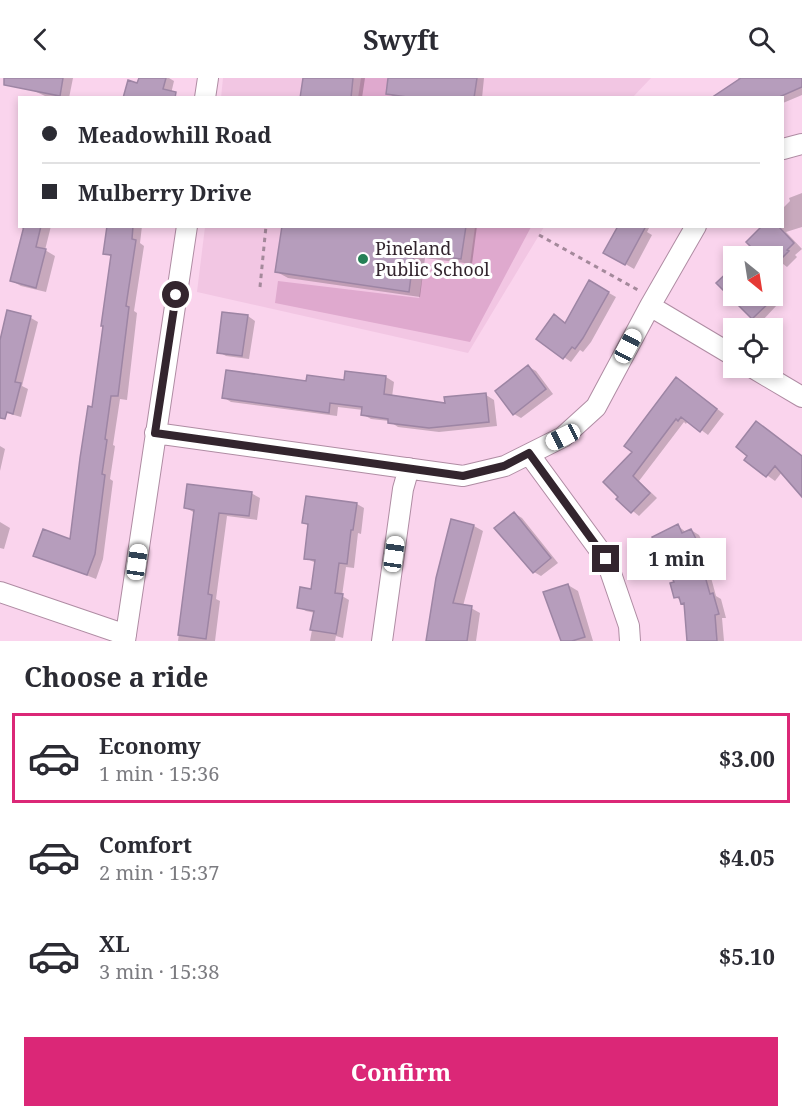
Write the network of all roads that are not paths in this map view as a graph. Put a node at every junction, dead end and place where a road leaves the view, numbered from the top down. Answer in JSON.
{"nodes":[{"id":1,"x":208,"y":78,"type":"edge"},
{"id":2,"x":205,"y":96,"type":"edge"},
{"id":3,"x":802,"y":144,"type":"edge"},
{"id":4,"x":784,"y":149,"type":"edge"},
{"id":5,"x":187,"y":228,"type":"edge"},
{"id":6,"x":695,"y":228,"type":"edge"},
{"id":7,"x":652,"y":302,"type":"junction"},
{"id":8,"x":723,"y":349,"type":"edge"},
{"id":9,"x":770,"y":378,"type":"edge"},
{"id":10,"x":802,"y":397,"type":"edge"},
{"id":11,"x":155,"y":433,"type":"junction"},
{"id":12,"x":529,"y":453,"type":"junction"},
{"id":13,"x":409,"y":468,"type":"junction"},
{"id":14,"x":0,"y":592,"type":"edge"},
{"id":15,"x":126,"y":638,"type":"edge"},
{"id":16,"x":382,"y":641,"type":"edge"},
{"id":17,"x":630,"y":641,"type":"edge"}],
"edges":[{"from":1,"to":2,"type":"street"},
{"from":3,"to":4,"type":"street"},
{"from":5,"to":11,"type":"street"},
{"from":6,"to":7,"type":"street"},
{"from":7,"to":8,"type":"street"},
{"from":7,"to":12,"type":"street"},
{"from":9,"to":10,"type":"street"},
{"from":11,"to":13,"type":"street"},
{"from":11,"to":15,"type":"street"},
{"from":12,"to":13,"type":"street"},
{"from":12,"to":17,"type":"street"},
{"from":13,"to":16,"type":"street"},
{"from":14,"to":15,"type":"street"}]}
